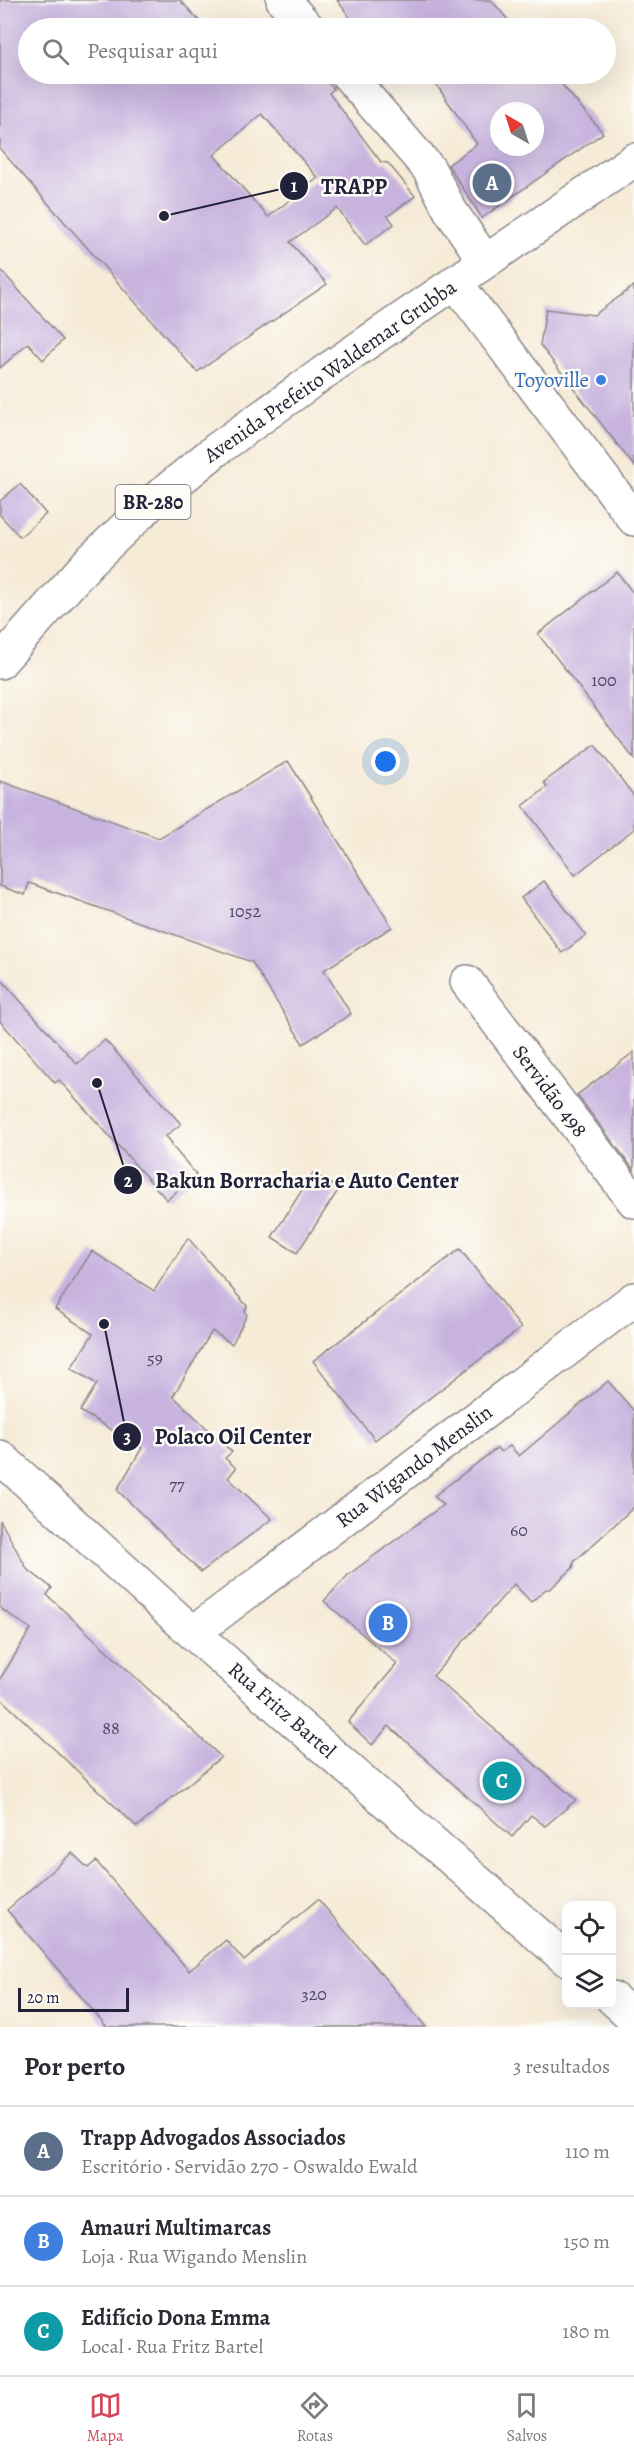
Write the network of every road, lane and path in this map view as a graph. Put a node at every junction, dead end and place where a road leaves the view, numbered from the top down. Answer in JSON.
{"nodes":[{"id":1,"x":283,"y":0,"type":"edge"},
{"id":2,"x":299,"y":18,"type":"edge"},
{"id":3,"x":356,"y":84,"type":"edge"},
{"id":4,"x":634,"y":159,"type":"edge"},
{"id":5,"x":485,"y":261,"type":"junction"},
{"id":6,"x":455,"y":282,"type":"junction"},
{"id":7,"x":634,"y":519,"type":"edge"},
{"id":8,"x":0,"y":663,"type":"edge"},
{"id":9,"x":466,"y":982,"type":"dead end"},
{"id":10,"x":634,"y":1201,"type":"edge"},
{"id":11,"x":634,"y":1299,"type":"edge"},
{"id":12,"x":0,"y":1457,"type":"edge"},
{"id":13,"x":194,"y":1633,"type":"junction"},
{"id":14,"x":562,"y":1955,"type":"edge"},
{"id":15,"x":616,"y":2002,"type":"edge"},
{"id":16,"x":634,"y":2018,"type":"edge"}],
"edges":[{"from":1,"to":2,"type":"main road"},
{"from":3,"to":5,"type":"main road"},
{"from":4,"to":5,"type":"main road","name":"Avenida Prefeito Waldemar Grubba","number":"BR-280"},
{"from":5,"to":6,"type":"main road","name":"Avenida Prefeito Waldemar Grubba","number":"BR-280"},
{"from":6,"to":7,"type":"main road"},
{"from":6,"to":8,"type":"main road","name":"Avenida Prefeito Waldemar Grubba","number":"BR-280"},
{"from":9,"to":10,"type":"main road","name":"Servidão 498"},
{"from":11,"to":13,"type":"main road","name":"Rua Wigando Menslin"},
{"from":12,"to":13,"type":"main road","name":"Rua Fritz Bartel"},
{"from":13,"to":14,"type":"main road","name":"Rua Fritz Bartel"},
{"from":15,"to":16,"type":"main road"}]}
